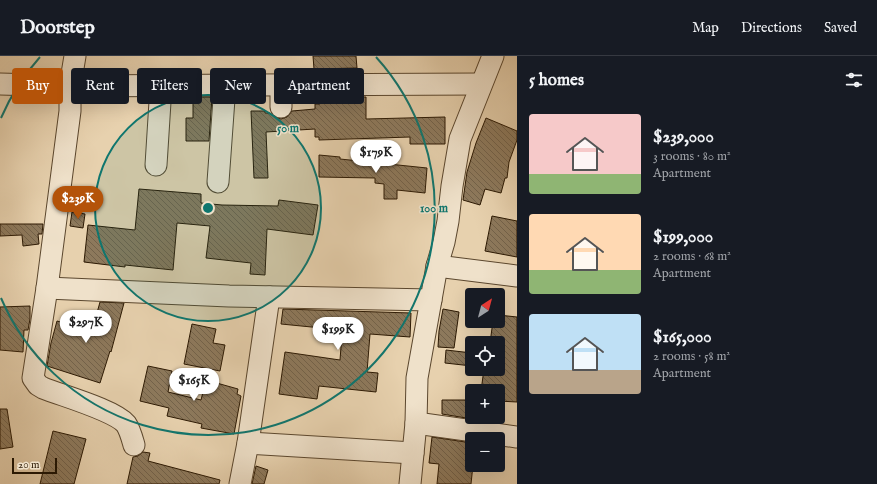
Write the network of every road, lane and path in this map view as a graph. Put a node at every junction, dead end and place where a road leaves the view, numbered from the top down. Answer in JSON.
{"nodes":[{"id":1,"x":75,"y":56,"type":"edge"},
{"id":2,"x":492,"y":56,"type":"edge"},
{"id":3,"x":0,"y":84,"type":"edge"},
{"id":4,"x":481,"y":84,"type":"junction"},
{"id":5,"x":364,"y":85,"type":"edge"},
{"id":6,"x":70,"y":86,"type":"junction"},
{"id":7,"x":137,"y":86,"type":"edge"},
{"id":8,"x":160,"y":104,"type":"edge"},
{"id":9,"x":224,"y":104,"type":"edge"},
{"id":10,"x":156,"y":165,"type":"dead end"},
{"id":11,"x":218,"y":182,"type":"dead end"},
{"id":12,"x":437,"y":266,"type":"junction"},
{"id":13,"x":517,"y":276,"type":"edge"},
{"id":14,"x":47,"y":288,"type":"junction"},
{"id":15,"x":269,"y":297,"type":"junction"},
{"id":16,"x":431,"y":300,"type":"junction"},
{"id":17,"x":416,"y":423,"type":"junction"},
{"id":18,"x":517,"y":437,"type":"edge"},
{"id":19,"x":248,"y":443,"type":"junction"},
{"id":20,"x":134,"y":444,"type":"dead end"},
{"id":21,"x":413,"y":453,"type":"junction"},
{"id":22,"x":240,"y":484,"type":"edge"},
{"id":23,"x":410,"y":484,"type":"edge"}],
"edges":[{"from":1,"to":6,"type":"street"},
{"from":2,"to":4,"type":"street"},
{"from":3,"to":6,"type":"street"},
{"from":4,"to":5,"type":"street"},
{"from":4,"to":12,"type":"street"},
{"from":6,"to":7,"type":"street"},
{"from":6,"to":14,"type":"street"},
{"from":8,"to":10,"type":"street"},
{"from":9,"to":11,"type":"street"},
{"from":12,"to":13,"type":"street"},
{"from":12,"to":16,"type":"street"},
{"from":14,"to":15,"type":"street"},
{"from":14,"to":20,"type":"street"},
{"from":15,"to":16,"type":"street"},
{"from":15,"to":19,"type":"street"},
{"from":16,"to":17,"type":"street"},
{"from":17,"to":18,"type":"street"},
{"from":17,"to":21,"type":"street"},
{"from":19,"to":21,"type":"street"},
{"from":19,"to":22,"type":"street"},
{"from":21,"to":23,"type":"street"}]}
